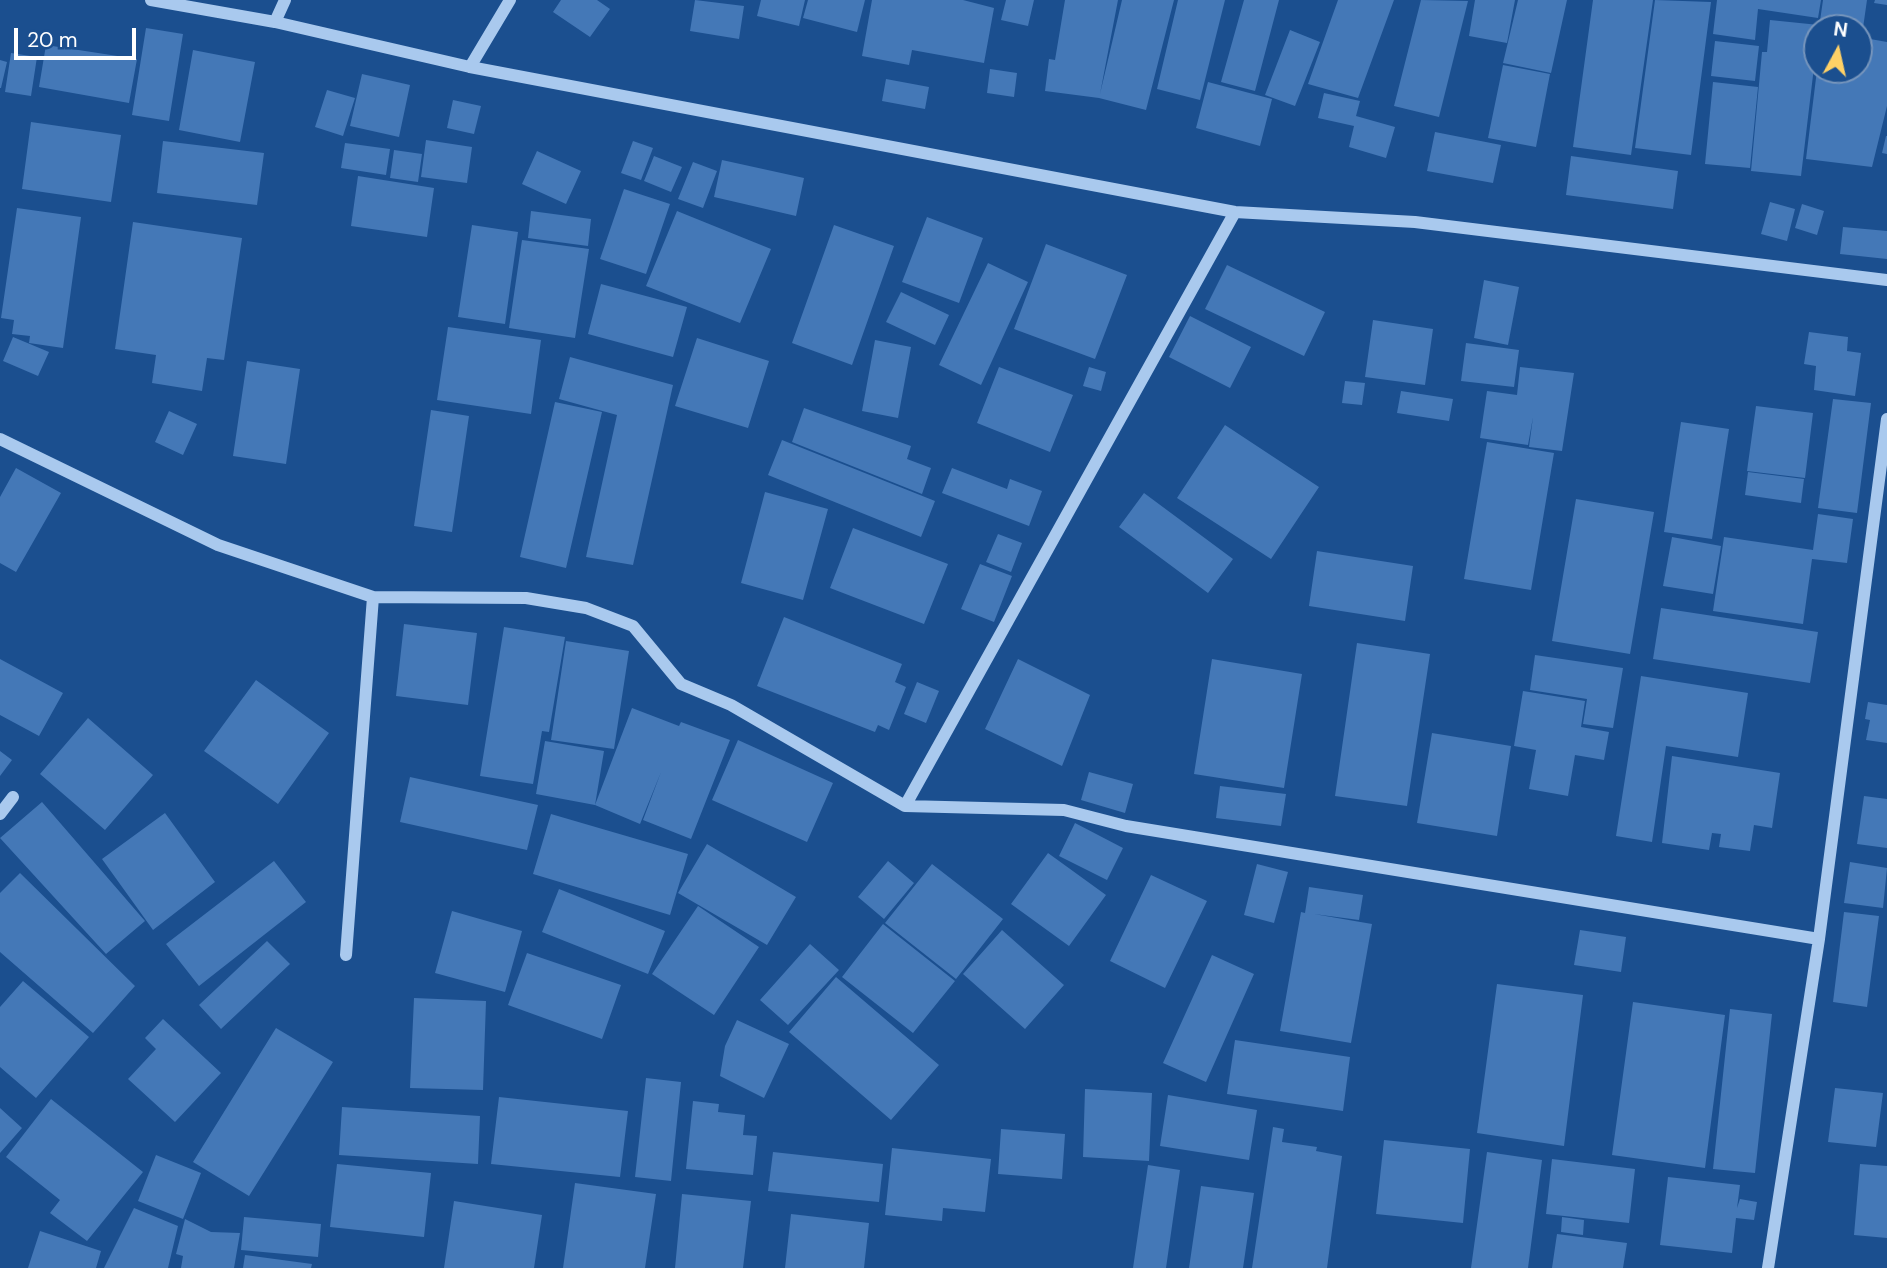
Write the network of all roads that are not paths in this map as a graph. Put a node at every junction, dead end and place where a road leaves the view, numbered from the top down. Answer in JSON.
{"nodes":[{"id":1,"x":151,"y":0,"type":"edge"},
{"id":2,"x":285,"y":0,"type":"edge"},
{"id":3,"x":510,"y":0,"type":"edge"},
{"id":4,"x":275,"y":22,"type":"junction"},
{"id":5,"x":470,"y":67,"type":"junction"},
{"id":6,"x":1235,"y":212,"type":"junction"},
{"id":7,"x":1887,"y":280,"type":"edge"},
{"id":8,"x":1887,"y":419,"type":"edge"},
{"id":9,"x":0,"y":439,"type":"edge"},
{"id":10,"x":373,"y":597,"type":"junction"},
{"id":11,"x":13,"y":797,"type":"dead end"},
{"id":12,"x":905,"y":806,"type":"junction"},
{"id":13,"x":0,"y":814,"type":"edge"},
{"id":14,"x":1819,"y":939,"type":"junction"},
{"id":15,"x":346,"y":954,"type":"dead end"},
{"id":16,"x":1768,"y":1268,"type":"edge"}],
"edges":[{"from":1,"to":4,"type":"street"},
{"from":2,"to":4,"type":"street"},
{"from":3,"to":5,"type":"street"},
{"from":4,"to":5,"type":"street"},
{"from":5,"to":6,"type":"street"},
{"from":6,"to":7,"type":"street"},
{"from":6,"to":12,"type":"street"},
{"from":8,"to":14,"type":"street"},
{"from":9,"to":10,"type":"street"},
{"from":10,"to":12,"type":"street"},
{"from":10,"to":15,"type":"street"},
{"from":11,"to":13,"type":"street"},
{"from":12,"to":14,"type":"street"},
{"from":14,"to":16,"type":"street"}]}
